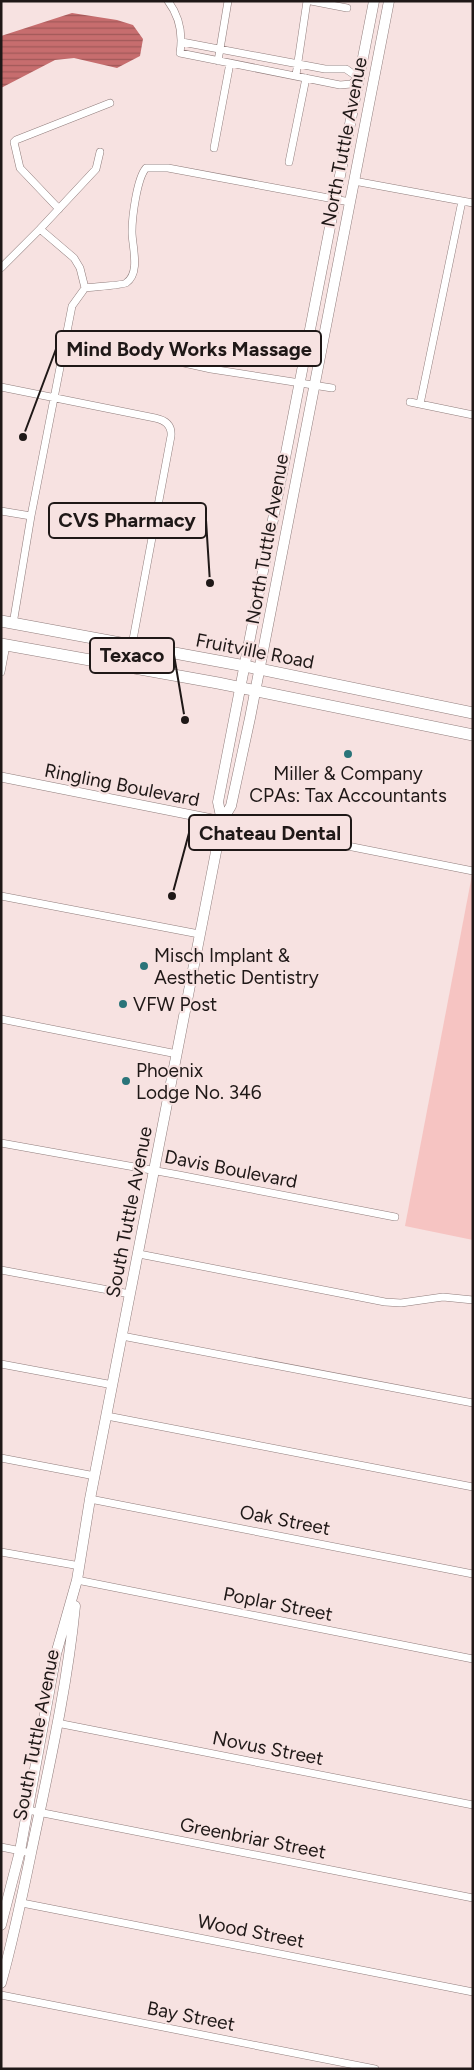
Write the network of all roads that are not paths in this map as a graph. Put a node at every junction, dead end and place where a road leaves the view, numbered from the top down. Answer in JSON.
{"nodes":[{"id":1,"x":168,"y":1,"type":"edge"},
{"id":2,"x":228,"y":1,"type":"edge"},
{"id":3,"x":307,"y":1,"type":"edge"},
{"id":4,"x":311,"y":1,"type":"edge"},
{"id":5,"x":374,"y":1,"type":"edge"},
{"id":6,"x":389,"y":1,"type":"edge"},
{"id":7,"x":347,"y":8,"type":"dead end"},
{"id":8,"x":182,"y":42,"type":"junction"},
{"id":9,"x":220,"y":50,"type":"junction"},
{"id":10,"x":218,"y":61,"type":"junction"},
{"id":11,"x":230,"y":63,"type":"junction"},
{"id":12,"x":298,"y":65,"type":"junction"},
{"id":13,"x":296,"y":76,"type":"junction"},
{"id":14,"x":306,"y":78,"type":"junction"},
{"id":15,"x":359,"y":78,"type":"junction"},
{"id":16,"x":110,"y":103,"type":"dead end"},
{"id":17,"x":214,"y":148,"type":"dead end"},
{"id":18,"x":100,"y":152,"type":"dead end"},
{"id":19,"x":289,"y":162,"type":"dead end"},
{"id":20,"x":354,"y":181,"type":"junction"},
{"id":21,"x":336,"y":199,"type":"junction"},
{"id":22,"x":462,"y":201,"type":"junction"},
{"id":23,"x":350,"y":202,"type":"junction"},
{"id":24,"x":473,"y":203,"type":"edge"},
{"id":25,"x":60,"y":208,"type":"junction"},
{"id":26,"x":40,"y":229,"type":"junction"},
{"id":27,"x":1,"y":268,"type":"edge"},
{"id":28,"x":84,"y":288,"type":"junction"},
{"id":29,"x":66,"y":338,"type":"junction"},
{"id":30,"x":299,"y":382,"type":"junction"},
{"id":31,"x":314,"y":384,"type":"junction"},
{"id":32,"x":1,"y":387,"type":"edge"},
{"id":33,"x":332,"y":388,"type":"dead end"},
{"id":34,"x":54,"y":397,"type":"junction"},
{"id":35,"x":410,"y":402,"type":"dead end"},
{"id":36,"x":420,"y":404,"type":"junction"},
{"id":37,"x":473,"y":415,"type":"edge"},
{"id":38,"x":1,"y":511,"type":"edge"},
{"id":39,"x":31,"y":516,"type":"junction"},
{"id":40,"x":1,"y":621,"type":"edge"},
{"id":41,"x":14,"y":624,"type":"junction"},
{"id":42,"x":1,"y":631,"type":"edge"},
{"id":43,"x":4,"y":644,"type":"edge"},
{"id":44,"x":132,"y":645,"type":"junction"},
{"id":45,"x":245,"y":666,"type":"junction"},
{"id":46,"x":260,"y":669,"type":"junction"},
{"id":47,"x":1,"y":672,"type":"edge"},
{"id":48,"x":240,"y":688,"type":"junction"},
{"id":49,"x":256,"y":691,"type":"junction"},
{"id":50,"x":473,"y":713,"type":"edge"},
{"id":51,"x":473,"y":735,"type":"edge"},
{"id":52,"x":1,"y":778,"type":"edge"},
{"id":53,"x":222,"y":821,"type":"junction"},
{"id":54,"x":473,"y":871,"type":"edge"},
{"id":55,"x":1,"y":896,"type":"edge"},
{"id":56,"x":199,"y":934,"type":"junction"},
{"id":57,"x":1,"y":1019,"type":"edge"},
{"id":58,"x":177,"y":1054,"type":"junction"},
{"id":59,"x":1,"y":1143,"type":"edge"},
{"id":60,"x":154,"y":1171,"type":"junction"},
{"id":61,"x":395,"y":1217,"type":"dead end"},
{"id":62,"x":138,"y":1254,"type":"junction"},
{"id":63,"x":1,"y":1270,"type":"edge"},
{"id":64,"x":130,"y":1294,"type":"junction"},
{"id":65,"x":473,"y":1300,"type":"edge"},
{"id":66,"x":122,"y":1336,"type":"junction"},
{"id":67,"x":1,"y":1364,"type":"edge"},
{"id":68,"x":113,"y":1385,"type":"junction"},
{"id":69,"x":473,"y":1403,"type":"edge"},
{"id":70,"x":106,"y":1416,"type":"junction"},
{"id":71,"x":1,"y":1458,"type":"edge"},
{"id":72,"x":95,"y":1476,"type":"junction"},
{"id":73,"x":473,"y":1487,"type":"edge"},
{"id":74,"x":90,"y":1499,"type":"junction"},
{"id":75,"x":1,"y":1552,"type":"edge"},
{"id":76,"x":80,"y":1566,"type":"junction"},
{"id":77,"x":473,"y":1574,"type":"edge"},
{"id":78,"x":77,"y":1580,"type":"junction"},
{"id":79,"x":473,"y":1659,"type":"edge"},
{"id":80,"x":57,"y":1723,"type":"junction"},
{"id":81,"x":473,"y":1805,"type":"edge"},
{"id":82,"x":28,"y":1810,"type":"junction"},
{"id":83,"x":40,"y":1812,"type":"junction"},
{"id":84,"x":1,"y":1847,"type":"edge"},
{"id":85,"x":20,"y":1851,"type":"junction"},
{"id":86,"x":31,"y":1853,"type":"junction"},
{"id":87,"x":473,"y":1898,"type":"edge"},
{"id":88,"x":22,"y":1903,"type":"junction"},
{"id":89,"x":1,"y":1925,"type":"edge"},
{"id":90,"x":4,"y":1962,"type":"edge"},
{"id":91,"x":1,"y":1983,"type":"edge"},
{"id":92,"x":473,"y":1992,"type":"edge"},
{"id":93,"x":1,"y":1995,"type":"edge"},
{"id":94,"x":375,"y":2069,"type":"edge"}],
"edges":[{"from":1,"to":8,"type":"street"},
{"from":2,"to":9,"type":"street"},
{"from":3,"to":12,"type":"street"},
{"from":4,"to":7,"type":"street"},
{"from":5,"to":15,"type":"main road","name":"North Tuttle Avenue"},
{"from":6,"to":20,"type":"main road","name":"North Tuttle Avenue"},
{"from":8,"to":9,"type":"street"},
{"from":8,"to":10,"type":"street"},
{"from":9,"to":10,"type":"street"},
{"from":9,"to":12,"type":"street"},
{"from":10,"to":11,"type":"street"},
{"from":11,"to":13,"type":"street"},
{"from":11,"to":17,"type":"street"},
{"from":12,"to":13,"type":"street"},
{"from":12,"to":15,"type":"street"},
{"from":13,"to":14,"type":"street"},
{"from":14,"to":15,"type":"street"},
{"from":14,"to":19,"type":"street"},
{"from":15,"to":21,"type":"main road","name":"North Tuttle Avenue"},
{"from":16,"to":25,"type":"street"},
{"from":18,"to":25,"type":"street"},
{"from":20,"to":22,"type":"street"},
{"from":20,"to":23,"type":"main road","name":"North Tuttle Avenue"},
{"from":21,"to":23,"type":"street"},
{"from":21,"to":28,"type":"street"},
{"from":21,"to":30,"type":"main road","name":"North Tuttle Avenue"},
{"from":22,"to":24,"type":"street"},
{"from":22,"to":36,"type":"street"},
{"from":23,"to":31,"type":"main road","name":"North Tuttle Avenue"},
{"from":25,"to":26,"type":"street"},
{"from":26,"to":27,"type":"street"},
{"from":26,"to":28,"type":"street"},
{"from":28,"to":29,"type":"street"},
{"from":29,"to":30,"type":"street"},
{"from":29,"to":34,"type":"street"},
{"from":30,"to":31,"type":"street"},
{"from":30,"to":45,"type":"main road","name":"North Tuttle Avenue"},
{"from":31,"to":33,"type":"street"},
{"from":31,"to":46,"type":"main road","name":"North Tuttle Avenue"},
{"from":32,"to":34,"type":"street"},
{"from":34,"to":39,"type":"street"},
{"from":34,"to":44,"type":"street"},
{"from":35,"to":36,"type":"street"},
{"from":36,"to":37,"type":"street"},
{"from":38,"to":39,"type":"street"},
{"from":39,"to":41,"type":"street"},
{"from":40,"to":41,"type":"main road","name":"Fruitville Road"},
{"from":41,"to":42,"type":"main road"},
{"from":41,"to":44,"type":"main road","name":"Fruitville Road"},
{"from":43,"to":47,"type":"street"},
{"from":43,"to":48,"type":"main road","name":"Fruitville Road"},
{"from":44,"to":45,"type":"main road","name":"Fruitville Road"},
{"from":45,"to":46,"type":"main road","name":"Fruitville Road"},
{"from":45,"to":48,"type":"main road","name":"North Tuttle Avenue"},
{"from":46,"to":49,"type":"main road","name":"North Tuttle Avenue"},
{"from":46,"to":50,"type":"main road","name":"Fruitville Road"},
{"from":48,"to":49,"type":"main road","name":"Fruitville Road"},
{"from":48,"to":53,"type":"main road","name":"North Tuttle Avenue"},
{"from":49,"to":51,"type":"main road","name":"Fruitville Road"},
{"from":49,"to":53,"type":"main road","name":"North Tuttle Avenue"},
{"from":52,"to":53,"type":"street","name":"Ringling Boulevard"},
{"from":53,"to":54,"type":"street","name":"Ringling Boulevard"},
{"from":53,"to":56,"type":"main road","name":"South Tuttle Avenue"},
{"from":55,"to":56,"type":"street"},
{"from":56,"to":58,"type":"main road","name":"South Tuttle Avenue"},
{"from":57,"to":58,"type":"street"},
{"from":58,"to":60,"type":"main road","name":"South Tuttle Avenue"},
{"from":59,"to":60,"type":"street","name":"Davis Boulevard"},
{"from":60,"to":61,"type":"street","name":"Davis Boulevard"},
{"from":60,"to":62,"type":"main road","name":"South Tuttle Avenue"},
{"from":62,"to":64,"type":"main road","name":"South Tuttle Avenue"},
{"from":62,"to":65,"type":"street"},
{"from":63,"to":64,"type":"street"},
{"from":64,"to":66,"type":"main road","name":"South Tuttle Avenue"},
{"from":66,"to":68,"type":"main road","name":"South Tuttle Avenue"},
{"from":66,"to":69,"type":"street"},
{"from":67,"to":68,"type":"street"},
{"from":68,"to":70,"type":"main road","name":"South Tuttle Avenue"},
{"from":70,"to":72,"type":"main road","name":"South Tuttle Avenue"},
{"from":70,"to":73,"type":"street"},
{"from":71,"to":72,"type":"street"},
{"from":72,"to":74,"type":"main road","name":"South Tuttle Avenue"},
{"from":74,"to":76,"type":"main road","name":"South Tuttle Avenue"},
{"from":74,"to":77,"type":"street","name":"Oak Street"},
{"from":75,"to":76,"type":"street"},
{"from":76,"to":78,"type":"main road","name":"South Tuttle Avenue"},
{"from":78,"to":79,"type":"street","name":"Poplar Street"},
{"from":78,"to":80,"type":"main road","name":"South Tuttle Avenue"},
{"from":78,"to":82,"type":"main road","name":"South Tuttle Avenue"},
{"from":80,"to":81,"type":"street","name":"Novus Street"},
{"from":80,"to":83,"type":"main road","name":"South Tuttle Avenue"},
{"from":82,"to":83,"type":"street","name":"Greenbriar Street"},
{"from":82,"to":85,"type":"main road","name":"South Tuttle Avenue"},
{"from":83,"to":86,"type":"main road","name":"South Tuttle Avenue"},
{"from":83,"to":87,"type":"street","name":"Greenbriar Street"},
{"from":84,"to":85,"type":"street"},
{"from":85,"to":86,"type":"street"},
{"from":85,"to":89,"type":"main road","name":"South Tuttle Avenue"},
{"from":86,"to":88,"type":"main road","name":"South Tuttle Avenue"},
{"from":88,"to":90,"type":"main road","name":"South Tuttle Avenue"},
{"from":88,"to":92,"type":"street","name":"Wood Street"},
{"from":90,"to":91,"type":"main road","name":"South Tuttle Avenue"},
{"from":93,"to":94,"type":"street","name":"Bay Street"}]}
